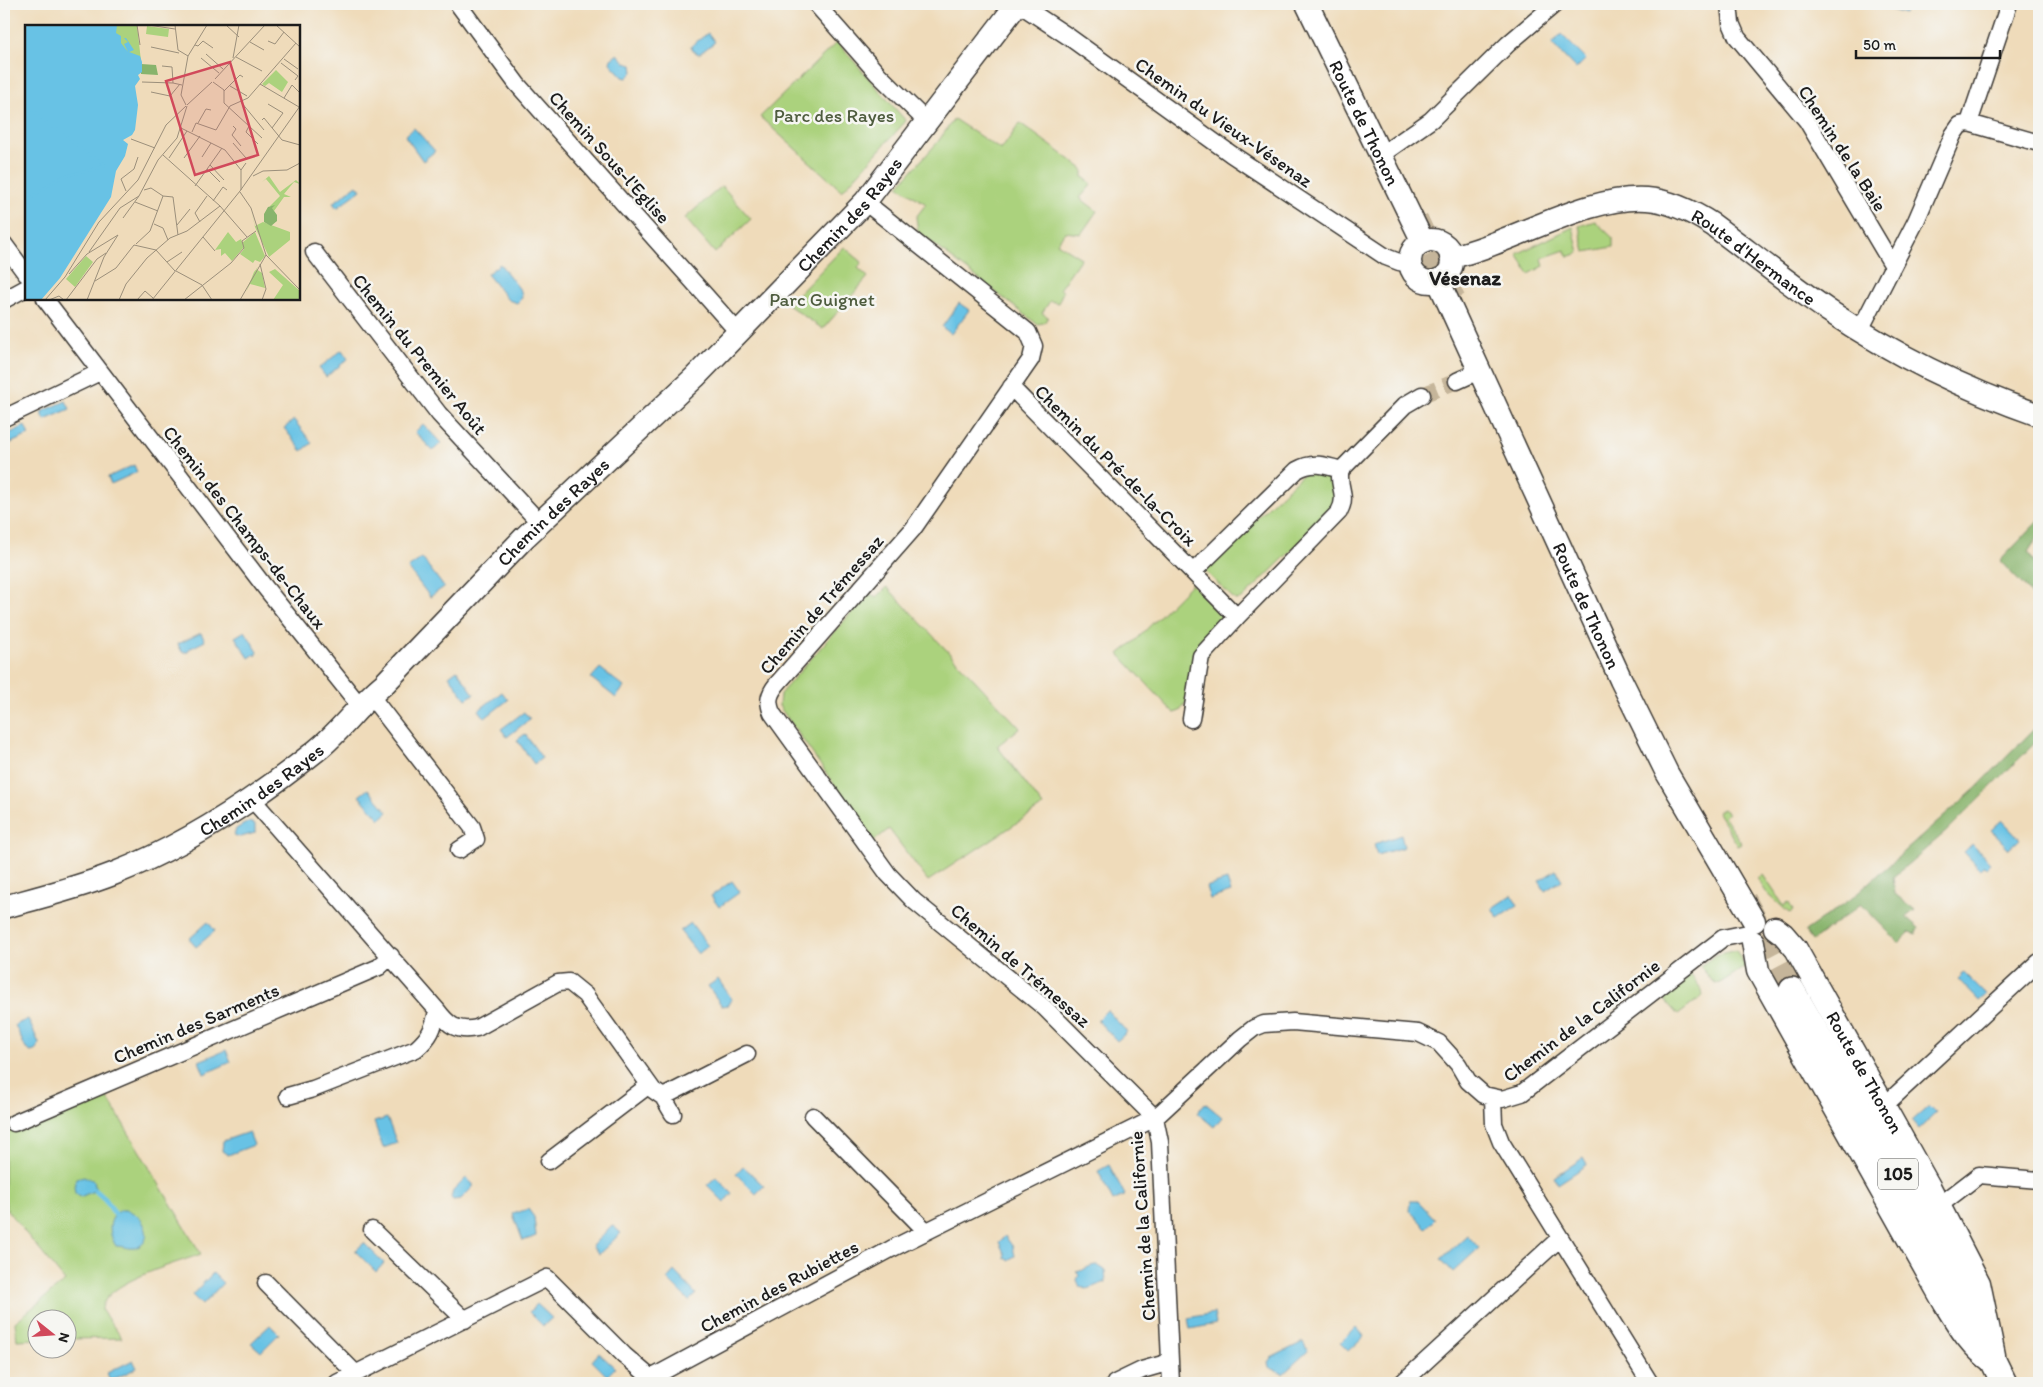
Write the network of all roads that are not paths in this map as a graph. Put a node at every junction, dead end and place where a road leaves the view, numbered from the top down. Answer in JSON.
{"nodes":[{"id":1,"x":458,"y":4,"type":"edge"},
{"id":2,"x":816,"y":4,"type":"edge"},
{"id":3,"x":1018,"y":4,"type":"edge"},
{"id":4,"x":1307,"y":4,"type":"edge"},
{"id":5,"x":1555,"y":4,"type":"edge"},
{"id":6,"x":1729,"y":4,"type":"edge"},
{"id":7,"x":2009,"y":4,"type":"edge"},
{"id":8,"x":927,"y":122,"type":"junction"},
{"id":9,"x":1969,"y":123,"type":"junction"},
{"id":10,"x":2039,"y":143,"type":"edge"},
{"id":11,"x":1381,"y":155,"type":"junction"},
{"id":12,"x":865,"y":202,"type":"junction"},
{"id":13,"x":1423,"y":242,"type":"junction"},
{"id":14,"x":4,"y":244,"type":"edge"},
{"id":15,"x":314,"y":252,"type":"dead end"},
{"id":16,"x":1451,"y":257,"type":"junction"},
{"id":17,"x":1410,"y":264,"type":"junction"},
{"id":18,"x":1893,"y":266,"type":"junction"},
{"id":19,"x":25,"y":273,"type":"edge"},
{"id":20,"x":1438,"y":280,"type":"junction"},
{"id":21,"x":25,"y":289,"type":"edge"},
{"id":22,"x":4,"y":300,"type":"edge"},
{"id":23,"x":46,"y":300,"type":"edge"},
{"id":24,"x":1860,"y":330,"type":"junction"},
{"id":25,"x":738,"y":332,"type":"junction"},
{"id":26,"x":1479,"y":371,"type":"junction"},
{"id":27,"x":100,"y":372,"type":"junction"},
{"id":28,"x":1457,"y":381,"type":"tunnel mouth"},
{"id":29,"x":1012,"y":387,"type":"junction"},
{"id":30,"x":1422,"y":395,"type":"tunnel mouth"},
{"id":31,"x":2039,"y":415,"type":"edge"},
{"id":32,"x":4,"y":418,"type":"edge"},
{"id":33,"x":1341,"y":470,"type":"junction"},
{"id":34,"x":540,"y":523,"type":"junction"},
{"id":35,"x":1193,"y":572,"type":"junction"},
{"id":36,"x":1237,"y":617,"type":"junction"},
{"id":37,"x":365,"y":700,"type":"junction"},
{"id":38,"x":1191,"y":719,"type":"dead end"},
{"id":39,"x":252,"y":799,"type":"junction"},
{"id":40,"x":459,"y":850,"type":"dead end"},
{"id":41,"x":4,"y":907,"type":"edge"},
{"id":42,"x":1757,"y":931,"type":"junction"},
{"id":43,"x":390,"y":956,"type":"junction"},
{"id":44,"x":2039,"y":962,"type":"edge"},
{"id":45,"x":1792,"y":990,"type":"tunnel mouth"},
{"id":46,"x":437,"y":1010,"type":"junction"},
{"id":47,"x":747,"y":1054,"type":"dead end"},
{"id":48,"x":649,"y":1085,"type":"junction"},
{"id":49,"x":288,"y":1096,"type":"dead end"},
{"id":50,"x":663,"y":1097,"type":"junction"},
{"id":51,"x":1493,"y":1099,"type":"junction"},
{"id":52,"x":1884,"y":1106,"type":"junction"},
{"id":53,"x":673,"y":1114,"type":"dead end"},
{"id":54,"x":813,"y":1116,"type":"dead end"},
{"id":55,"x":1154,"y":1118,"type":"junction"},
{"id":56,"x":14,"y":1123,"type":"dead end"},
{"id":57,"x":549,"y":1161,"type":"dead end"},
{"id":58,"x":2039,"y":1180,"type":"edge"},
{"id":59,"x":1940,"y":1205,"type":"junction"},
{"id":60,"x":372,"y":1230,"type":"dead end"},
{"id":61,"x":926,"y":1231,"type":"junction"},
{"id":62,"x":1560,"y":1238,"type":"junction"},
{"id":63,"x":266,"y":1282,"type":"dead end"},
{"id":64,"x":465,"y":1320,"type":"junction"},
{"id":65,"x":1170,"y":1362,"type":"junction"},
{"id":66,"x":1999,"y":1373,"type":"edge"},
{"id":67,"x":356,"y":1374,"type":"junction"},
{"id":68,"x":650,"y":1381,"type":"edge"},
{"id":69,"x":337,"y":1383,"type":"edge"},
{"id":70,"x":1115,"y":1383,"type":"edge"},
{"id":71,"x":1171,"y":1383,"type":"edge"},
{"id":72,"x":1402,"y":1383,"type":"edge"},
{"id":73,"x":1650,"y":1383,"type":"edge"}],
"edges":[{"from":1,"to":25,"type":"street","name":"Chemin Sous-l'Eglise"},
{"from":2,"to":8,"type":"street"},
{"from":3,"to":8,"type":"street","name":"Chemin des Rayes"},
{"from":3,"to":17,"type":"street","name":"Chemin du Vieux-Vésenaz"},
{"from":4,"to":11,"type":"street","name":"Route de Thonon"},
{"from":5,"to":11,"type":"street"},
{"from":6,"to":18,"type":"street","name":"Chemin de la Baie"},
{"from":7,"to":9,"type":"street"},
{"from":8,"to":12,"type":"street","name":"Chemin des Rayes"},
{"from":9,"to":10,"type":"street"},
{"from":9,"to":18,"type":"street"},
{"from":11,"to":13,"type":"street","name":"Route de Thonon"},
{"from":12,"to":25,"type":"street","name":"Chemin des Rayes"},
{"from":12,"to":29,"type":"street","name":"Chemin de Trémessaz"},
{"from":13,"to":16,"type":"street"},
{"from":13,"to":17,"type":"street"},
{"from":14,"to":19,"type":"street"},
{"from":15,"to":34,"type":"street","name":"Chemin du Premier Août"},
{"from":16,"to":20,"type":"street"},
{"from":16,"to":24,"type":"street","name":"Route d'Hermance"},
{"from":17,"to":20,"type":"street"},
{"from":18,"to":24,"type":"street"},
{"from":20,"to":26,"type":"street","name":"Route de Thonon"},
{"from":21,"to":22,"type":"street"},
{"from":23,"to":27,"type":"street","name":"Chemin des Champs-de-Chaux"},
{"from":24,"to":31,"type":"street","name":"Route d'Hermance"},
{"from":25,"to":34,"type":"street","name":"Chemin des Rayes"},
{"from":26,"to":28,"type":"street"},
{"from":26,"to":42,"type":"street","name":"Route de Thonon"},
{"from":27,"to":32,"type":"street"},
{"from":27,"to":37,"type":"street","name":"Chemin des Champs-de-Chaux"},
{"from":29,"to":35,"type":"street","name":"Chemin du Pré-de-la-Croix"},
{"from":29,"to":55,"type":"street","name":"Chemin de Trémessaz"},
{"from":30,"to":33,"type":"street"},
{"from":33,"to":35,"type":"street","name":"Chemin du Pré-de-la-Croix"},
{"from":33,"to":36,"type":"street"},
{"from":34,"to":37,"type":"street","name":"Chemin des Rayes"},
{"from":35,"to":36,"type":"street","name":"Chemin du Pré-de-la-Croix"},
{"from":36,"to":38,"type":"street"},
{"from":37,"to":39,"type":"street","name":"Chemin des Rayes"},
{"from":37,"to":40,"type":"street","name":"Chemin des Champs-de-Chaux"},
{"from":39,"to":41,"type":"street","name":"Chemin des Rayes"},
{"from":39,"to":43,"type":"street"},
{"from":42,"to":51,"type":"street","name":"Chemin de la Californie"},
{"from":42,"to":52,"type":"street","name":"Route de Thonon"},
{"from":42,"to":66,"type":"street","name":"Route de Thonon"},
{"from":43,"to":46,"type":"street"},
{"from":43,"to":56,"type":"street","name":"Chemin des Sarments"},
{"from":44,"to":52,"type":"street"},
{"from":45,"to":66,"type":"main road","number":"105"},
{"from":46,"to":48,"type":"street"},
{"from":46,"to":49,"type":"street"},
{"from":47,"to":50,"type":"street"},
{"from":48,"to":50,"type":"street"},
{"from":48,"to":57,"type":"street"},
{"from":50,"to":53,"type":"street"},
{"from":51,"to":55,"type":"street","name":"Chemin de la Californie"},
{"from":51,"to":62,"type":"street"},
{"from":52,"to":59,"type":"street","name":"Route de Thonon"},
{"from":54,"to":61,"type":"street"},
{"from":55,"to":61,"type":"street","name":"Chemin des Rubiettes"},
{"from":55,"to":65,"type":"street","name":"Chemin de la Californie"},
{"from":58,"to":59,"type":"street"},
{"from":59,"to":66,"type":"street","name":"Route de Thonon"},
{"from":60,"to":64,"type":"street"},
{"from":61,"to":68,"type":"street","name":"Chemin des Rubiettes"},
{"from":62,"to":72,"type":"street"},
{"from":62,"to":73,"type":"street"},
{"from":63,"to":67,"type":"street"},
{"from":64,"to":67,"type":"street","name":"Chemin des Rubiettes"},
{"from":64,"to":68,"type":"street","name":"Chemin des Rubiettes"},
{"from":65,"to":70,"type":"street"},
{"from":65,"to":71,"type":"street","name":"Chemin de la Californie"},
{"from":67,"to":69,"type":"street","name":"Chemin des Rubiettes"}]}
